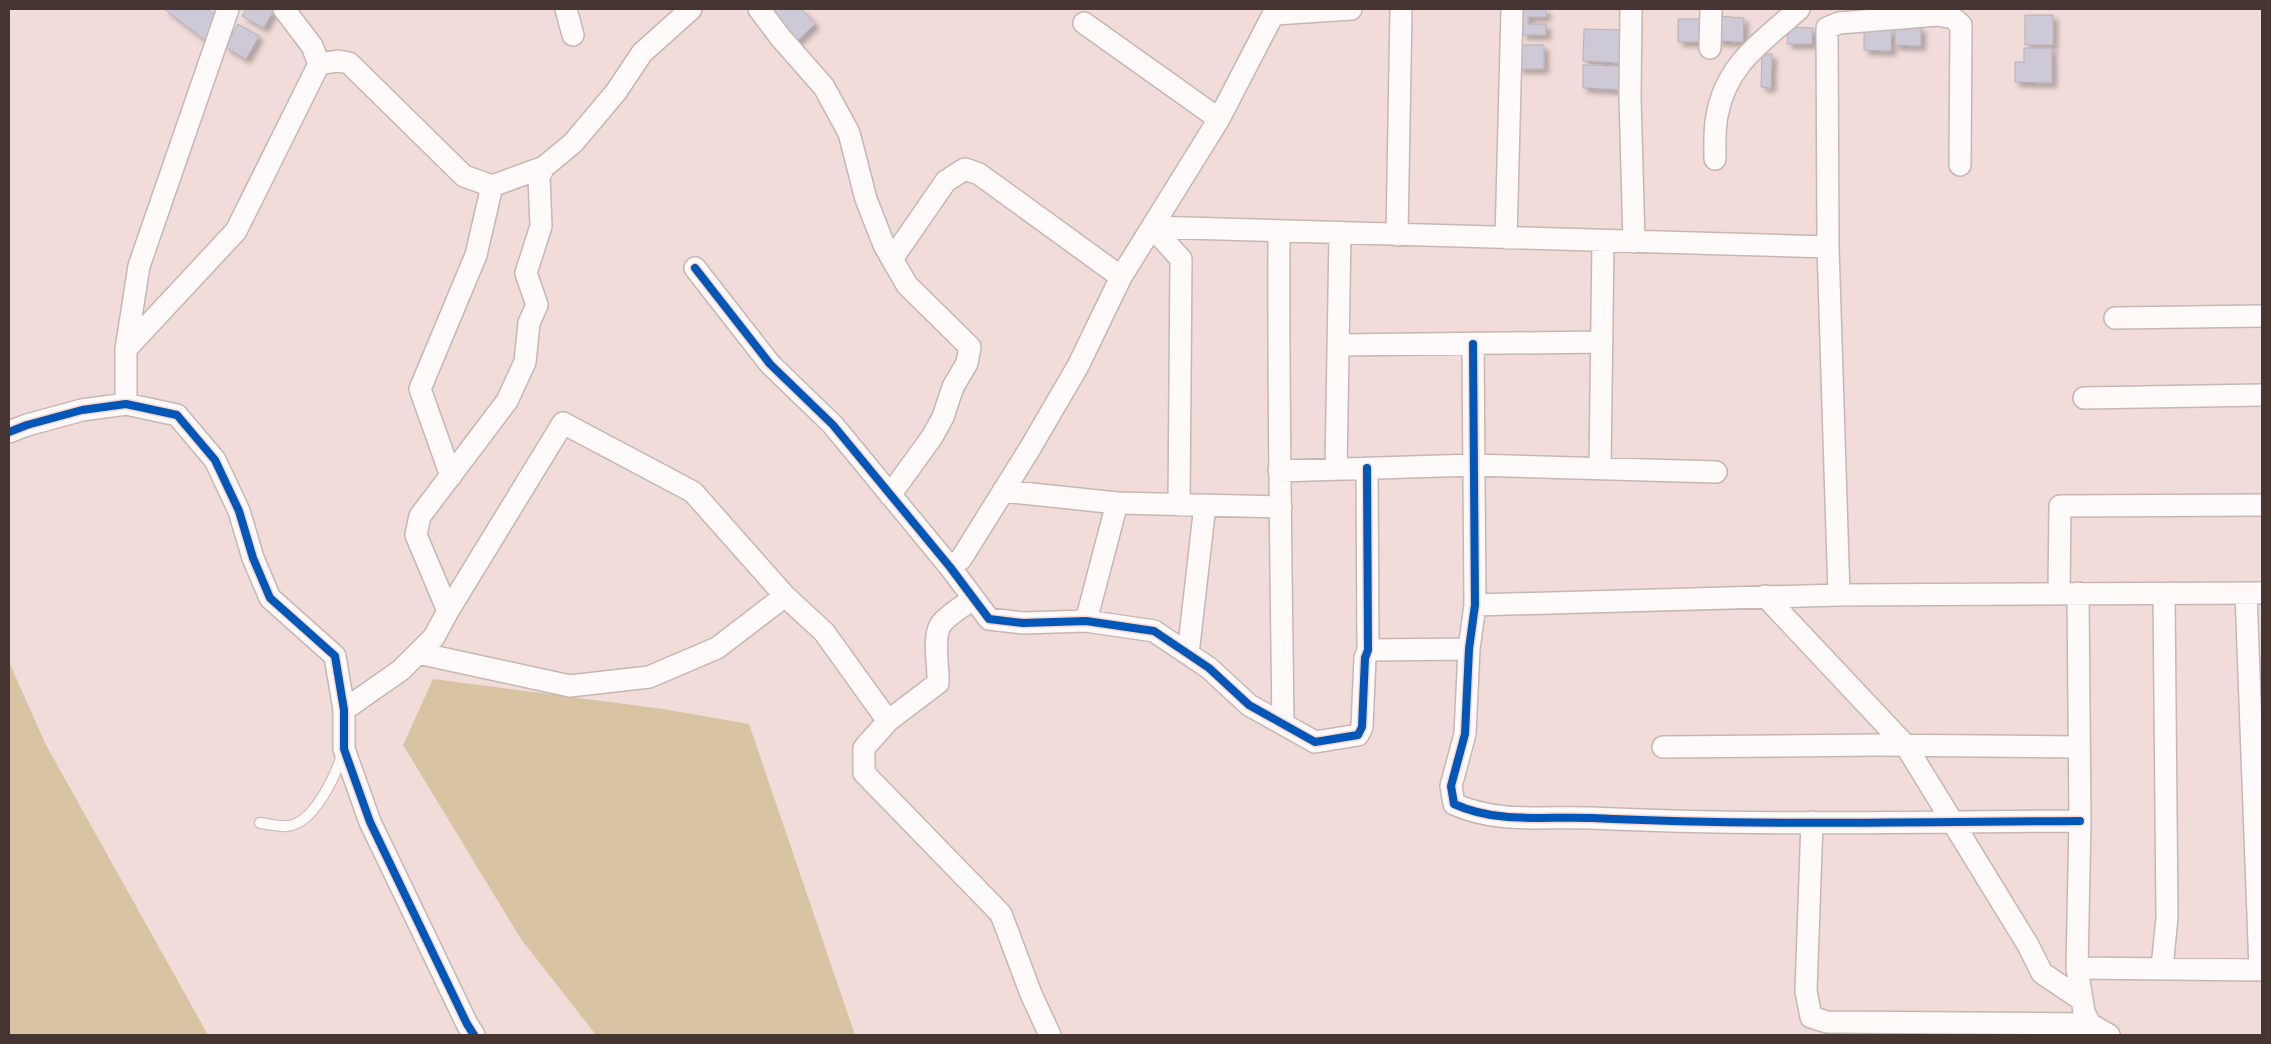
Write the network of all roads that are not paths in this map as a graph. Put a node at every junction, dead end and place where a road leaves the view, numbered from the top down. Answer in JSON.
{"nodes":[{"id":1,"x":228,"y":9,"type":"edge"},
{"id":2,"x":284,"y":9,"type":"edge"},
{"id":3,"x":566,"y":9,"type":"edge"},
{"id":4,"x":691,"y":9,"type":"edge"},
{"id":5,"x":759,"y":9,"type":"edge"},
{"id":6,"x":1351,"y":9,"type":"edge"},
{"id":7,"x":1401,"y":9,"type":"edge"},
{"id":8,"x":1512,"y":9,"type":"edge"},
{"id":9,"x":1631,"y":9,"type":"edge"},
{"id":10,"x":1711,"y":9,"type":"edge"},
{"id":11,"x":1799,"y":9,"type":"edge"},
{"id":12,"x":1276,"y":12,"type":"edge"},
{"id":13,"x":1084,"y":23,"type":"dead end"},
{"id":14,"x":573,"y":35,"type":"dead end"},
{"id":15,"x":1710,"y":48,"type":"dead end"},
{"id":16,"x":319,"y":64,"type":"junction"},
{"id":17,"x":1219,"y":119,"type":"junction"},
{"id":18,"x":1714,"y":159,"type":"dead end"},
{"id":19,"x":1960,"y":166,"type":"dead end"},
{"id":20,"x":544,"y":167,"type":"junction"},
{"id":21,"x":492,"y":186,"type":"junction"},
{"id":22,"x":1152,"y":227,"type":"junction"},
{"id":23,"x":1279,"y":232,"type":"junction"},
{"id":24,"x":1340,"y":234,"type":"junction"},
{"id":25,"x":1397,"y":235,"type":"junction"},
{"id":26,"x":1506,"y":238,"type":"junction"},
{"id":27,"x":1603,"y":241,"type":"junction"},
{"id":28,"x":1634,"y":242,"type":"junction"},
{"id":29,"x":1828,"y":247,"type":"junction"},
{"id":30,"x":892,"y":259,"type":"junction"},
{"id":31,"x":695,"y":268,"type":"dead end"},
{"id":32,"x":1121,"y":277,"type":"junction"},
{"id":33,"x":2262,"y":316,"type":"edge"},
{"id":34,"x":2115,"y":318,"type":"dead end"},
{"id":35,"x":1602,"y":342,"type":"junction"},
{"id":36,"x":1473,"y":344,"type":"junction"},
{"id":37,"x":1338,"y":345,"type":"junction"},
{"id":38,"x":126,"y":349,"type":"junction"},
{"id":39,"x":2262,"y":395,"type":"edge"},
{"id":40,"x":2084,"y":398,"type":"dead end"},
{"id":41,"x":126,"y":404,"type":"junction"},
{"id":42,"x":9,"y":432,"type":"edge"},
{"id":43,"x":1474,"y":465,"type":"junction"},
{"id":44,"x":1367,"y":468,"type":"junction"},
{"id":45,"x":1336,"y":469,"type":"junction"},
{"id":46,"x":1600,"y":469,"type":"junction"},
{"id":47,"x":1279,"y":471,"type":"junction"},
{"id":48,"x":1716,"y":472,"type":"dead end"},
{"id":49,"x":451,"y":476,"type":"junction"},
{"id":50,"x":1003,"y":491,"type":"junction"},
{"id":51,"x":890,"y":495,"type":"junction"},
{"id":52,"x":1117,"y":503,"type":"junction"},
{"id":53,"x":1179,"y":505,"type":"junction"},
{"id":54,"x":2262,"y":505,"type":"edge"},
{"id":55,"x":1205,"y":506,"type":"junction"},
{"id":56,"x":1281,"y":507,"type":"junction"},
{"id":57,"x":950,"y":567,"type":"junction"},
{"id":58,"x":2069,"y":593,"type":"junction"},
{"id":59,"x":2254,"y":593,"type":"edge"},
{"id":60,"x":1839,"y":594,"type":"junction"},
{"id":61,"x":2164,"y":594,"type":"junction"},
{"id":62,"x":785,"y":596,"type":"junction"},
{"id":63,"x":1765,"y":596,"type":"junction"},
{"id":64,"x":973,"y":599,"type":"junction"},
{"id":65,"x":1475,"y":605,"type":"junction"},
{"id":66,"x":448,"y":611,"type":"junction"},
{"id":67,"x":1086,"y":621,"type":"junction"},
{"id":68,"x":1469,"y":649,"type":"junction"},
{"id":69,"x":1368,"y":650,"type":"junction"},
{"id":70,"x":418,"y":653,"type":"junction"},
{"id":71,"x":1188,"y":654,"type":"junction"},
{"id":72,"x":344,"y":710,"type":"junction"},
{"id":73,"x":888,"y":721,"type":"junction"},
{"id":74,"x":1283,"y":724,"type":"junction"},
{"id":75,"x":1906,"y":746,"type":"junction"},
{"id":76,"x":1663,"y":747,"type":"dead end"},
{"id":77,"x":2078,"y":747,"type":"junction"},
{"id":78,"x":344,"y":749,"type":"junction"},
{"id":79,"x":2080,"y":821,"type":"junction"},
{"id":80,"x":1812,"y":822,"type":"junction"},
{"id":81,"x":1952,"y":822,"type":"junction"},
{"id":82,"x":260,"y":823,"type":"dead end"},
{"id":83,"x":2077,"y":968,"type":"junction"},
{"id":84,"x":2162,"y":968,"type":"junction"},
{"id":85,"x":2261,"y":970,"type":"edge"},
{"id":86,"x":2082,"y":1000,"type":"junction"},
{"id":87,"x":2090,"y":1024,"type":"junction"},
{"id":88,"x":474,"y":1035,"type":"edge"},
{"id":89,"x":1050,"y":1035,"type":"edge"},
{"id":90,"x":2109,"y":1035,"type":"edge"}],
"edges":[{"from":1,"to":38,"type":"street"},
{"from":2,"to":16,"type":"street"},
{"from":3,"to":14,"type":"street"},
{"from":4,"to":20,"type":"street"},
{"from":5,"to":30,"type":"street"},
{"from":6,"to":12,"type":"street"},
{"from":7,"to":25,"type":"street"},
{"from":8,"to":26,"type":"street"},
{"from":9,"to":28,"type":"street"},
{"from":10,"to":15,"type":"street"},
{"from":11,"to":18,"type":"street"},
{"from":12,"to":17,"type":"street"},
{"from":13,"to":17,"type":"street"},
{"from":16,"to":21,"type":"street"},
{"from":16,"to":38,"type":"street"},
{"from":17,"to":22,"type":"street"},
{"from":19,"to":29,"type":"street"},
{"from":20,"to":21,"type":"street"},
{"from":20,"to":49,"type":"street"},
{"from":21,"to":49,"type":"street"},
{"from":22,"to":23,"type":"street"},
{"from":22,"to":32,"type":"street"},
{"from":22,"to":53,"type":"street"},
{"from":23,"to":24,"type":"street"},
{"from":23,"to":47,"type":"street"},
{"from":24,"to":25,"type":"street"},
{"from":24,"to":37,"type":"street"},
{"from":25,"to":26,"type":"street"},
{"from":26,"to":27,"type":"street"},
{"from":27,"to":28,"type":"street"},
{"from":27,"to":35,"type":"street"},
{"from":28,"to":29,"type":"street"},
{"from":29,"to":60,"type":"street"},
{"from":30,"to":32,"type":"street"},
{"from":30,"to":51,"type":"street"},
{"from":31,"to":51,"type":"street"},
{"from":32,"to":50,"type":"street"},
{"from":33,"to":34,"type":"street"},
{"from":35,"to":36,"type":"street"},
{"from":35,"to":46,"type":"street"},
{"from":36,"to":37,"type":"street"},
{"from":36,"to":43,"type":"street"},
{"from":37,"to":45,"type":"street"},
{"from":38,"to":41,"type":"street"},
{"from":39,"to":40,"type":"street"},
{"from":41,"to":42,"type":"street"},
{"from":41,"to":72,"type":"street"},
{"from":43,"to":44,"type":"street"},
{"from":43,"to":46,"type":"street"},
{"from":43,"to":65,"type":"street"},
{"from":44,"to":45,"type":"street"},
{"from":44,"to":69,"type":"street"},
{"from":45,"to":47,"type":"street"},
{"from":46,"to":48,"type":"street"},
{"from":47,"to":56,"type":"street"},
{"from":49,"to":66,"type":"street"},
{"from":50,"to":52,"type":"street"},
{"from":50,"to":57,"type":"street"},
{"from":51,"to":57,"type":"street"},
{"from":52,"to":53,"type":"street"},
{"from":52,"to":67,"type":"street"},
{"from":53,"to":55,"type":"street"},
{"from":54,"to":58,"type":"street"},
{"from":55,"to":56,"type":"street"},
{"from":55,"to":71,"type":"street"},
{"from":56,"to":74,"type":"street"},
{"from":57,"to":64,"type":"street"},
{"from":58,"to":60,"type":"street"},
{"from":58,"to":61,"type":"street"},
{"from":58,"to":77,"type":"street"},
{"from":59,"to":61,"type":"street"},
{"from":59,"to":85,"type":"street"},
{"from":60,"to":63,"type":"street"},
{"from":61,"to":84,"type":"street"},
{"from":62,"to":66,"type":"street"},
{"from":62,"to":70,"type":"street"},
{"from":62,"to":73,"type":"street"},
{"from":63,"to":65,"type":"street"},
{"from":63,"to":75,"type":"street"},
{"from":64,"to":67,"type":"street"},
{"from":64,"to":73,"type":"street"},
{"from":65,"to":68,"type":"street"},
{"from":66,"to":70,"type":"street"},
{"from":67,"to":71,"type":"street"},
{"from":68,"to":69,"type":"street"},
{"from":68,"to":80,"type":"street"},
{"from":69,"to":74,"type":"street"},
{"from":70,"to":72,"type":"street"},
{"from":71,"to":74,"type":"street"},
{"from":72,"to":78,"type":"street"},
{"from":73,"to":89,"type":"street"},
{"from":75,"to":76,"type":"street"},
{"from":75,"to":77,"type":"street"},
{"from":75,"to":81,"type":"street"},
{"from":77,"to":79,"type":"street"},
{"from":78,"to":82,"type":"lane"},
{"from":78,"to":88,"type":"street"},
{"from":79,"to":81,"type":"street"},
{"from":79,"to":83,"type":"street"},
{"from":80,"to":81,"type":"street"},
{"from":80,"to":87,"type":"street"},
{"from":81,"to":86,"type":"street"},
{"from":83,"to":84,"type":"street"},
{"from":83,"to":86,"type":"street"},
{"from":84,"to":85,"type":"street"},
{"from":86,"to":87,"type":"street"},
{"from":87,"to":90,"type":"street"}]}
